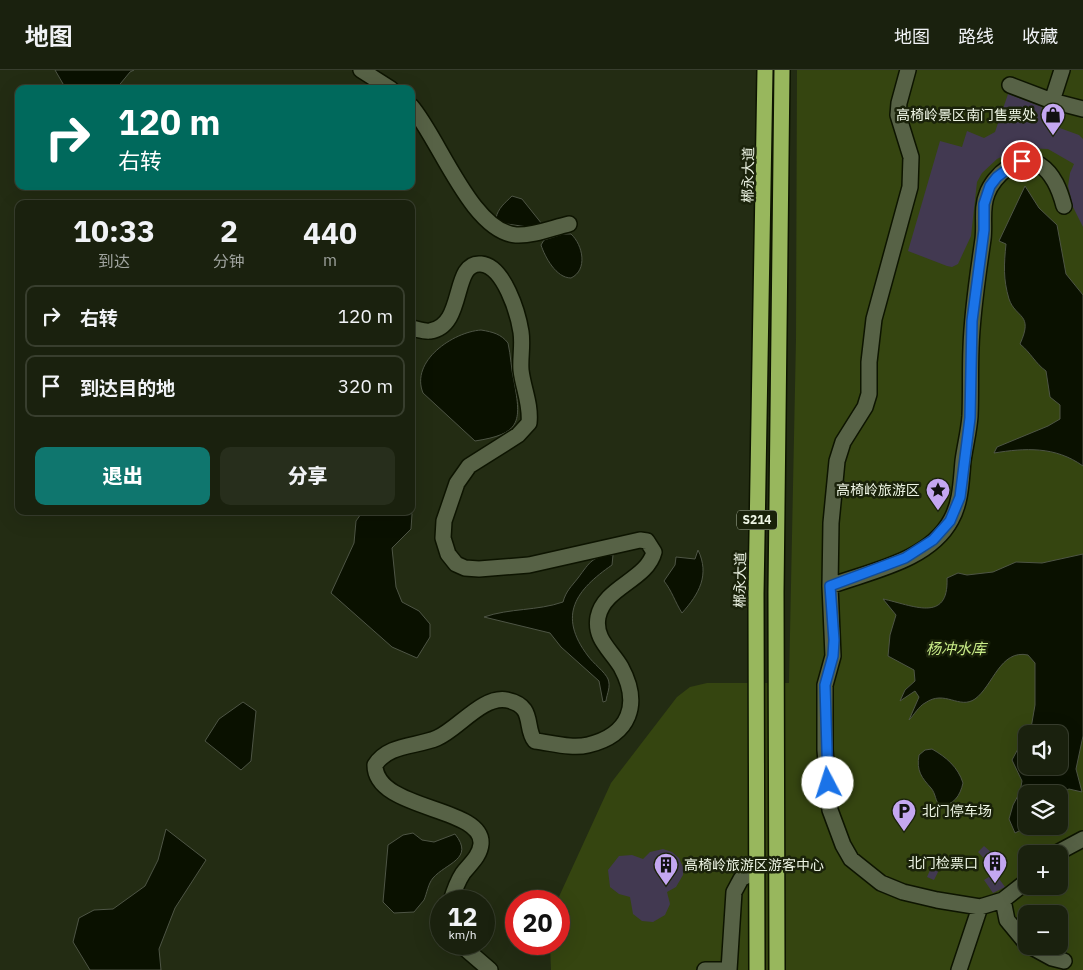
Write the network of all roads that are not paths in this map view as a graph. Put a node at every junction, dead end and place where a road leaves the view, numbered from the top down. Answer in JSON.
{"nodes":[{"id":1,"x":361,"y":70,"type":"edge"},
{"id":2,"x":765,"y":70,"type":"edge"},
{"id":3,"x":782,"y":70,"type":"edge"},
{"id":4,"x":908,"y":70,"type":"edge"},
{"id":5,"x":1062,"y":70,"type":"edge"},
{"id":6,"x":385,"y":85,"type":"edge"},
{"id":7,"x":1010,"y":85,"type":"dead end"},
{"id":8,"x":1052,"y":101,"type":"junction"},
{"id":9,"x":1083,"y":109,"type":"edge"},
{"id":10,"x":415,"y":111,"type":"edge"},
{"id":11,"x":1064,"y":206,"type":"dead end"},
{"id":12,"x":569,"y":224,"type":"dead end"},
{"id":13,"x":415,"y":329,"type":"edge"},
{"id":14,"x":830,"y":586,"type":"junction"},
{"id":15,"x":1083,"y":839,"type":"edge"},
{"id":16,"x":1068,"y":847,"type":"edge"},
{"id":17,"x":758,"y":869,"type":"junction"},
{"id":18,"x":1018,"y":889,"type":"edge"},
{"id":19,"x":455,"y":890,"type":"edge"},
{"id":20,"x":1004,"y":900,"type":"junction"},
{"id":21,"x":980,"y":907,"type":"junction"},
{"id":22,"x":1018,"y":934,"type":"edge"},
{"id":23,"x":473,"y":955,"type":"edge"},
{"id":24,"x":1046,"y":955,"type":"edge"},
{"id":25,"x":1064,"y":961,"type":"dead end"},
{"id":26,"x":490,"y":970,"type":"edge"},
{"id":27,"x":705,"y":970,"type":"edge"},
{"id":28,"x":729,"y":970,"type":"edge"},
{"id":29,"x":757,"y":970,"type":"edge"},
{"id":30,"x":777,"y":970,"type":"edge"},
{"id":31,"x":958,"y":970,"type":"edge"}],
"edges":[{"from":1,"to":6,"type":"street"},
{"from":2,"to":17,"type":"highway","name":"郴永大道","number":"S214"},
{"from":3,"to":30,"type":"highway","number":"S214"},
{"from":4,"to":14,"type":"street"},
{"from":5,"to":8,"type":"street"},
{"from":7,"to":8,"type":"street"},
{"from":8,"to":9,"type":"street"},
{"from":10,"to":12,"type":"street"},
{"from":11,"to":14,"type":"street"},
{"from":13,"to":19,"type":"street"},
{"from":14,"to":21,"type":"street"},
{"from":15,"to":16,"type":"street"},
{"from":17,"to":28,"type":"street"},
{"from":17,"to":29,"type":"highway","name":"郴永大道","number":"S214"},
{"from":18,"to":20,"type":"street"},
{"from":20,"to":21,"type":"street"},
{"from":20,"to":22,"type":"street"},
{"from":21,"to":31,"type":"street"},
{"from":23,"to":26,"type":"street"},
{"from":24,"to":25,"type":"street"},
{"from":27,"to":28,"type":"street"}]}
